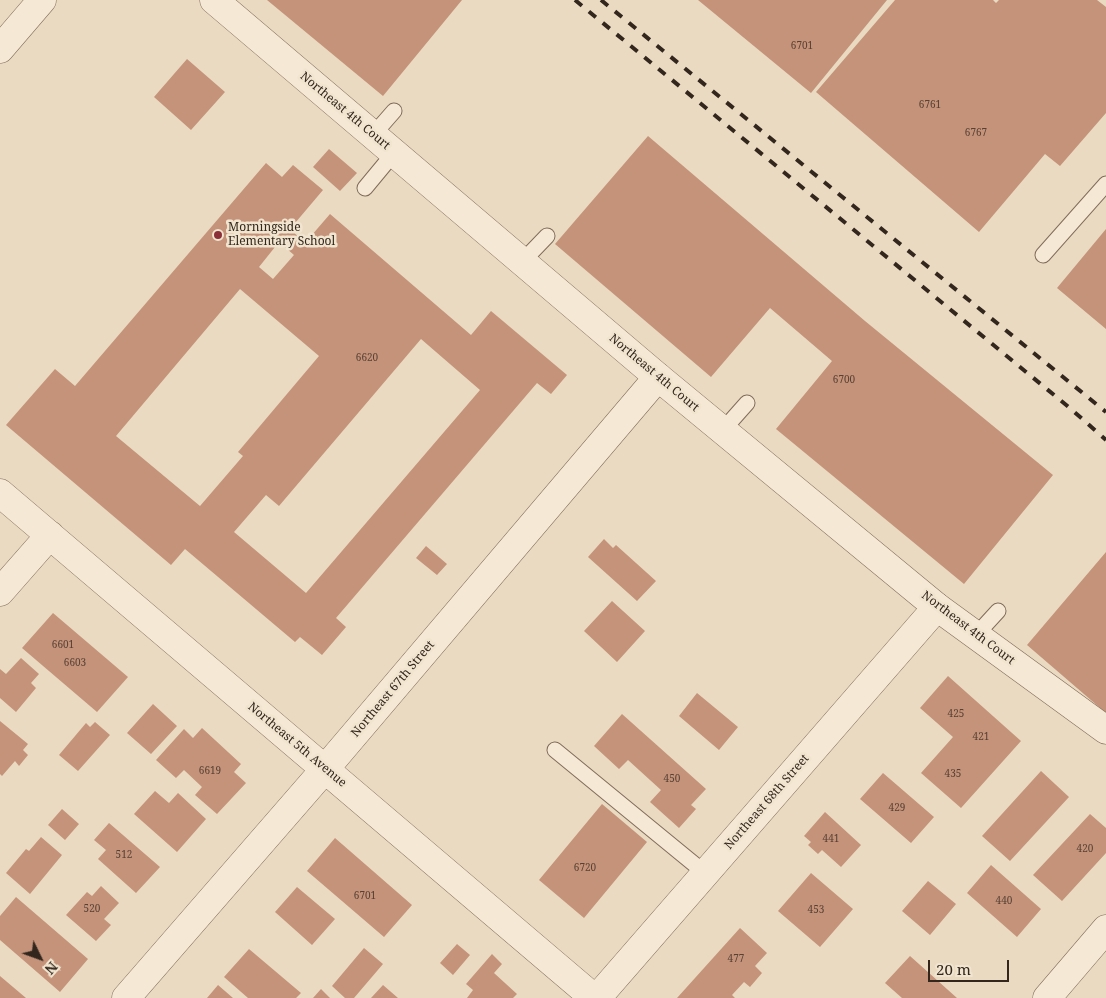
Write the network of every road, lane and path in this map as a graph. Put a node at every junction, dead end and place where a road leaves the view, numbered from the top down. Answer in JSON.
{"nodes":[{"id":1,"x":42,"y":0,"type":"edge"},
{"id":2,"x":214,"y":0,"type":"edge"},
{"id":3,"x":0,"y":49,"type":"edge"},
{"id":4,"x":394,"y":111,"type":"dead end"},
{"id":5,"x":373,"y":135,"type":"junction"},
{"id":6,"x":394,"y":153,"type":"junction"},
{"id":7,"x":1106,"y":184,"type":"edge"},
{"id":8,"x":366,"y":188,"type":"dead end"},
{"id":9,"x":547,"y":236,"type":"dead end"},
{"id":10,"x":1043,"y":255,"type":"dead end"},
{"id":11,"x":522,"y":262,"type":"junction"},
{"id":12,"x":658,"y":377,"type":"junction"},
{"id":13,"x":747,"y":403,"type":"dead end"},
{"id":14,"x":723,"y":430,"type":"junction"},
{"id":15,"x":0,"y":493,"type":"edge"},
{"id":16,"x":50,"y":535,"type":"junction"},
{"id":17,"x":0,"y":592,"type":"edge"},
{"id":18,"x":937,"y":606,"type":"junction"},
{"id":19,"x":998,"y":611,"type":"dead end"},
{"id":20,"x":976,"y":635,"type":"junction"},
{"id":21,"x":1106,"y":730,"type":"edge"},
{"id":22,"x":555,"y":750,"type":"dead end"},
{"id":23,"x":325,"y":769,"type":"junction"},
{"id":24,"x":706,"y":873,"type":"junction"},
{"id":25,"x":1106,"y":930,"type":"edge"},
{"id":26,"x":126,"y":998,"type":"edge"},
{"id":27,"x":595,"y":998,"type":"edge"},
{"id":28,"x":1048,"y":998,"type":"edge"}],
"edges":[{"from":1,"to":3,"type":"street"},
{"from":2,"to":5,"type":"street","name":"Northeast 4th Court"},
{"from":4,"to":5,"type":"lane"},
{"from":5,"to":6,"type":"street","name":"Northeast 4th Court"},
{"from":6,"to":8,"type":"lane"},
{"from":6,"to":11,"type":"street","name":"Northeast 4th Court"},
{"from":7,"to":10,"type":"lane"},
{"from":9,"to":11,"type":"lane"},
{"from":11,"to":12,"type":"street","name":"Northeast 4th Court"},
{"from":12,"to":14,"type":"street","name":"Northeast 4th Court"},
{"from":12,"to":23,"type":"street","name":"Northeast 67th Street"},
{"from":13,"to":14,"type":"lane"},
{"from":14,"to":18,"type":"street","name":"Northeast 4th Court"},
{"from":15,"to":16,"type":"street","name":"Northeast 5th Avenue"},
{"from":16,"to":17,"type":"street"},
{"from":16,"to":23,"type":"street","name":"Northeast 5th Avenue"},
{"from":18,"to":20,"type":"street","name":"Northeast 4th Court"},
{"from":18,"to":24,"type":"street","name":"Northeast 68th Street"},
{"from":19,"to":20,"type":"lane"},
{"from":20,"to":21,"type":"street","name":"Northeast 4th Court"},
{"from":22,"to":24,"type":"lane"},
{"from":23,"to":26,"type":"street","name":"Northeast 67th Street"},
{"from":23,"to":27,"type":"street","name":"Northeast 5th Avenue"},
{"from":24,"to":27,"type":"street","name":"Northeast 68th Street"},
{"from":25,"to":28,"type":"street"}]}
